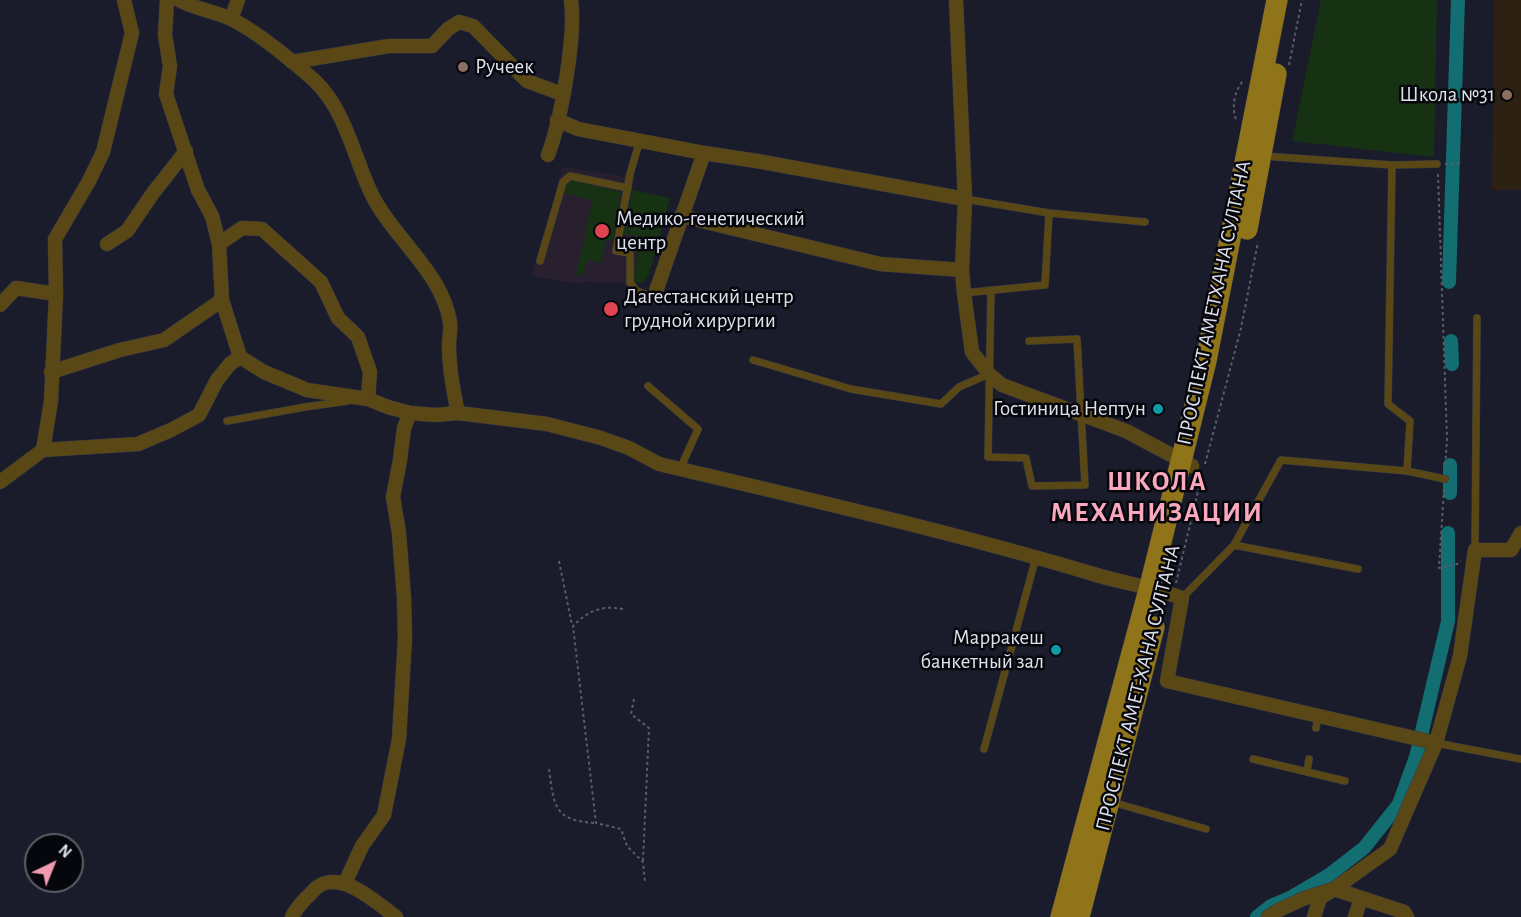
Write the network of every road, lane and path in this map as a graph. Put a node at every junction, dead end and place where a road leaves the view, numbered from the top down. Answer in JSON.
{"nodes":[{"id":1,"x":124,"y":0,"type":"edge"},
{"id":2,"x":167,"y":0,"type":"edge"},
{"id":3,"x":179,"y":0,"type":"edge"},
{"id":4,"x":238,"y":0,"type":"edge"},
{"id":5,"x":571,"y":0,"type":"edge"},
{"id":6,"x":956,"y":0,"type":"edge"},
{"id":7,"x":1278,"y":0,"type":"edge"},
{"id":8,"x":1291,"y":0,"type":"edge"},
{"id":9,"x":1302,"y":0,"type":"edge"},
{"id":10,"x":231,"y":19,"type":"junction"},
{"id":11,"x":292,"y":62,"type":"junction"},
{"id":12,"x":1288,"y":69,"type":"dead end"},
{"id":13,"x":562,"y":94,"type":"junction"},
{"id":14,"x":557,"y":120,"type":"junction"},
{"id":15,"x":640,"y":140,"type":"junction"},
{"id":16,"x":186,"y":151,"type":"junction"},
{"id":17,"x":704,"y":153,"type":"junction"},
{"id":18,"x":548,"y":155,"type":"dead end"},
{"id":19,"x":1254,"y":155,"type":"junction"},
{"id":20,"x":1460,"y":163,"type":"dead end"},
{"id":21,"x":1437,"y":164,"type":"junction"},
{"id":22,"x":1392,"y":165,"type":"junction"},
{"id":23,"x":628,"y":188,"type":"junction"},
{"id":24,"x":965,"y":199,"type":"junction"},
{"id":25,"x":1049,"y":213,"type":"junction"},
{"id":26,"x":681,"y":216,"type":"junction"},
{"id":27,"x":1144,"y":222,"type":"dead end"},
{"id":28,"x":1258,"y":237,"type":"dead end"},
{"id":29,"x":107,"y":244,"type":"dead end"},
{"id":30,"x":219,"y":244,"type":"junction"},
{"id":31,"x":540,"y":261,"type":"dead end"},
{"id":32,"x":962,"y":270,"type":"junction"},
{"id":33,"x":991,"y":290,"type":"junction"},
{"id":34,"x":56,"y":294,"type":"junction"},
{"id":35,"x":964,"y":294,"type":"junction"},
{"id":36,"x":654,"y":297,"type":"joint"},
{"id":37,"x":222,"y":300,"type":"junction"},
{"id":38,"x":0,"y":305,"type":"edge"},
{"id":39,"x":1477,"y":318,"type":"dead end"},
{"id":40,"x":1029,"y":341,"type":"dead end"},
{"id":41,"x":240,"y":357,"type":"junction"},
{"id":42,"x":753,"y":360,"type":"dead end"},
{"id":43,"x":51,"y":372,"type":"junction"},
{"id":44,"x":989,"y":374,"type":"junction"},
{"id":45,"x":648,"y":386,"type":"dead end"},
{"id":46,"x":368,"y":399,"type":"junction"},
{"id":47,"x":410,"y":413,"type":"junction"},
{"id":48,"x":458,"y":413,"type":"junction"},
{"id":49,"x":1082,"y":415,"type":"junction"},
{"id":50,"x":227,"y":422,"type":"dead end"},
{"id":51,"x":43,"y":450,"type":"junction"},
{"id":52,"x":1186,"y":464,"type":"junction"},
{"id":53,"x":680,"y":469,"type":"junction"},
{"id":54,"x":1407,"y":471,"type":"junction"},
{"id":55,"x":1444,"y":479,"type":"junction"},
{"id":56,"x":0,"y":482,"type":"edge"},
{"id":57,"x":1521,"y":533,"type":"edge"},
{"id":58,"x":1234,"y":546,"type":"junction"},
{"id":59,"x":1475,"y":550,"type":"junction"},
{"id":60,"x":1036,"y":557,"type":"junction"},
{"id":61,"x":558,"y":561,"type":"dead end"},
{"id":62,"x":1458,"y":564,"type":"dead end"},
{"id":63,"x":1358,"y":569,"type":"dead end"},
{"id":64,"x":1167,"y":592,"type":"junction"},
{"id":65,"x":623,"y":609,"type":"dead end"},
{"id":66,"x":573,"y":626,"type":"junction"},
{"id":67,"x":634,"y":699,"type":"dead end"},
{"id":68,"x":1436,"y":743,"type":"junction"},
{"id":69,"x":984,"y":749,"type":"dead end"},
{"id":70,"x":1253,"y":759,"type":"dead end"},
{"id":71,"x":1310,"y":759,"type":"dead end"},
{"id":72,"x":1521,"y":759,"type":"edge"},
{"id":73,"x":549,"y":769,"type":"dead end"},
{"id":74,"x":1307,"y":771,"type":"junction"},
{"id":75,"x":1345,"y":781,"type":"dead end"},
{"id":76,"x":1110,"y":801,"type":"junction"},
{"id":77,"x":596,"y":823,"type":"junction"},
{"id":78,"x":1206,"y":829,"type":"dead end"},
{"id":79,"x":643,"y":862,"type":"junction"},
{"id":80,"x":645,"y":882,"type":"dead end"},
{"id":81,"x":345,"y":883,"type":"junction"},
{"id":82,"x":1334,"y":889,"type":"junction"},
{"id":83,"x":1361,"y":898,"type":"junction"},
{"id":84,"x":292,"y":917,"type":"edge"},
{"id":85,"x":396,"y":917,"type":"edge"},
{"id":86,"x":1061,"y":917,"type":"edge"},
{"id":87,"x":1079,"y":917,"type":"edge"},
{"id":88,"x":1268,"y":917,"type":"edge"},
{"id":89,"x":1314,"y":917,"type":"edge"},
{"id":90,"x":1355,"y":917,"type":"edge"},
{"id":91,"x":1407,"y":917,"type":"edge"}],
"edges":[{"from":1,"to":34,"type":"street"},
{"from":2,"to":16,"type":"street"},
{"from":3,"to":10,"type":"street"},
{"from":4,"to":10,"type":"street"},
{"from":5,"to":13,"type":"street"},
{"from":6,"to":24,"type":"street"},
{"from":7,"to":19,"type":"main road","name":"ПРОСПЕКТ АМЕТХАНА СУЛТАНА"},
{"from":8,"to":19,"type":"main road"},
{"from":9,"to":12,"type":"path"},
{"from":10,"to":11,"type":"street"},
{"from":11,"to":13,"type":"street"},
{"from":11,"to":48,"type":"street"},
{"from":13,"to":14,"type":"street"},
{"from":14,"to":15,"type":"street"},
{"from":14,"to":18,"type":"street"},
{"from":15,"to":17,"type":"street"},
{"from":15,"to":23,"type":"lane"},
{"from":16,"to":29,"type":"street"},
{"from":16,"to":30,"type":"street"},
{"from":17,"to":24,"type":"street"},
{"from":17,"to":26,"type":"street"},
{"from":19,"to":22,"type":"lane"},
{"from":19,"to":52,"type":"main road","name":"ПРОСПЕКТ АМЕТХАНА СУЛТАНА"},
{"from":20,"to":21,"type":"path"},
{"from":21,"to":22,"type":"lane"},
{"from":21,"to":55,"type":"path"},
{"from":22,"to":54,"type":"lane"},
{"from":23,"to":31,"type":"lane"},
{"from":23,"to":36,"type":"lane"},
{"from":24,"to":25,"type":"lane"},
{"from":24,"to":32,"type":"street"},
{"from":25,"to":27,"type":"lane"},
{"from":25,"to":33,"type":"lane"},
{"from":26,"to":32,"type":"street"},
{"from":26,"to":36,"type":"street"},
{"from":28,"to":64,"type":"path"},
{"from":30,"to":37,"type":"street"},
{"from":30,"to":46,"type":"street"},
{"from":32,"to":35,"type":"street"},
{"from":33,"to":35,"type":"lane"},
{"from":33,"to":44,"type":"lane"},
{"from":34,"to":38,"type":"street"},
{"from":34,"to":43,"type":"street"},
{"from":35,"to":44,"type":"street"},
{"from":37,"to":41,"type":"street"},
{"from":37,"to":43,"type":"street"},
{"from":39,"to":59,"type":"lane"},
{"from":40,"to":49,"type":"lane"},
{"from":41,"to":46,"type":"street"},
{"from":41,"to":51,"type":"street"},
{"from":42,"to":44,"type":"lane"},
{"from":43,"to":51,"type":"street"},
{"from":44,"to":49,"type":"street"},
{"from":44,"to":49,"type":"lane"},
{"from":45,"to":53,"type":"lane"},
{"from":46,"to":47,"type":"street"},
{"from":46,"to":50,"type":"lane"},
{"from":47,"to":48,"type":"street"},
{"from":47,"to":81,"type":"street"},
{"from":48,"to":53,"type":"street"},
{"from":49,"to":52,"type":"street"},
{"from":51,"to":56,"type":"street"},
{"from":52,"to":64,"type":"main road","name":"ПРОСПЕКТ АМЕТХАНА СУЛТАНА"},
{"from":53,"to":60,"type":"street"},
{"from":54,"to":55,"type":"lane"},
{"from":54,"to":58,"type":"lane"},
{"from":55,"to":62,"type":"path"},
{"from":57,"to":59,"type":"street"},
{"from":58,"to":63,"type":"lane"},
{"from":58,"to":64,"type":"lane"},
{"from":59,"to":68,"type":"street"},
{"from":60,"to":64,"type":"street"},
{"from":60,"to":69,"type":"lane"},
{"from":61,"to":66,"type":"path"},
{"from":64,"to":68,"type":"street"},
{"from":64,"to":76,"type":"main road","name":"ПРОСПЕКТ АМЕТ-ХАНА СУЛТАНА"},
{"from":64,"to":86,"type":"main road","name":"ПРОСПЕКТ АМЕТХАНА СУЛТАНА"},
{"from":65,"to":66,"type":"path"},
{"from":66,"to":77,"type":"path"},
{"from":67,"to":79,"type":"path"},
{"from":68,"to":72,"type":"lane"},
{"from":68,"to":82,"type":"street"},
{"from":70,"to":74,"type":"lane"},
{"from":71,"to":74,"type":"lane"},
{"from":73,"to":77,"type":"path"},
{"from":74,"to":75,"type":"lane"},
{"from":76,"to":78,"type":"lane"},
{"from":76,"to":87,"type":"main road","name":"ПРОСПЕКТ АМЕТ-ХАНА СУЛТАНА"},
{"from":77,"to":79,"type":"path"},
{"from":79,"to":80,"type":"path"},
{"from":81,"to":84,"type":"street"},
{"from":81,"to":85,"type":"street"},
{"from":82,"to":83,"type":"street"},
{"from":82,"to":88,"type":"street"},
{"from":82,"to":89,"type":"street"},
{"from":83,"to":90,"type":"street"},
{"from":83,"to":91,"type":"street"}]}
